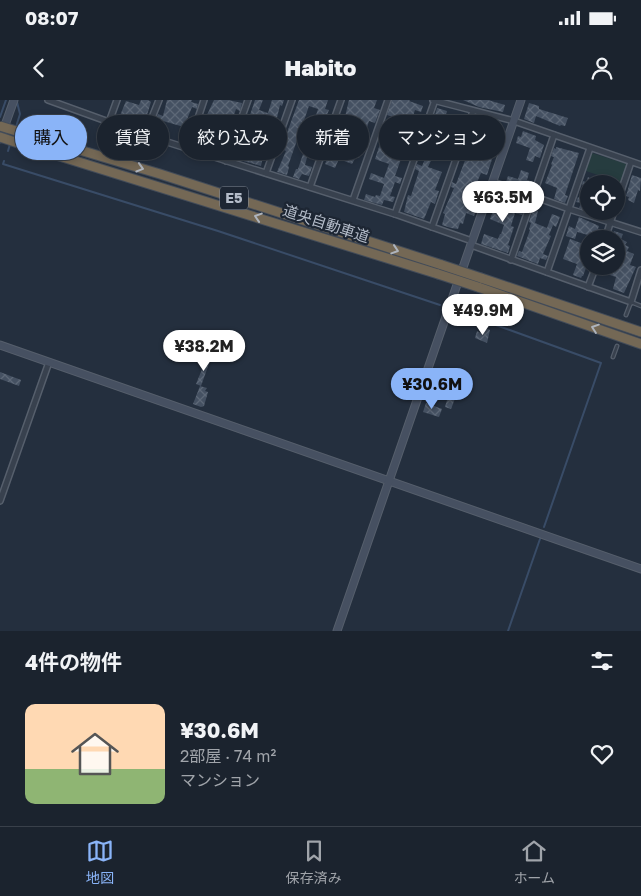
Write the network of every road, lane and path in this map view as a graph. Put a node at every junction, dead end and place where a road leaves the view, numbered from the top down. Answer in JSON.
{"nodes":[{"id":1,"x":14,"y":100,"type":"edge"},
{"id":2,"x":48,"y":100,"type":"edge"},
{"id":3,"x":117,"y":100,"type":"edge"},
{"id":4,"x":159,"y":100,"type":"edge"},
{"id":5,"x":204,"y":100,"type":"edge"},
{"id":6,"x":248,"y":100,"type":"edge"},
{"id":7,"x":292,"y":100,"type":"edge"},
{"id":8,"x":341,"y":100,"type":"edge"},
{"id":9,"x":388,"y":100,"type":"edge"},
{"id":10,"x":434,"y":100,"type":"edge"},
{"id":11,"x":521,"y":100,"type":"edge"},
{"id":12,"x":473,"y":110,"type":"junction"},
{"id":13,"x":112,"y":115,"type":"edge"},
{"id":14,"x":153,"y":115,"type":"edge"},
{"id":15,"x":199,"y":115,"type":"edge"},
{"id":16,"x":242,"y":115,"type":"edge"},
{"id":17,"x":97,"y":118,"type":"edge"},
{"id":18,"x":514,"y":121,"type":"junction"},
{"id":19,"x":0,"y":126,"type":"edge"},
{"id":20,"x":554,"y":135,"type":"junction"},
{"id":21,"x":0,"y":138,"type":"edge"},
{"id":22,"x":590,"y":148,"type":"junction"},
{"id":23,"x":226,"y":160,"type":"edge"},
{"id":24,"x":631,"y":162,"type":"junction"},
{"id":25,"x":641,"y":165,"type":"edge"},
{"id":26,"x":266,"y":174,"type":"junction"},
{"id":27,"x":625,"y":180,"type":"edge"},
{"id":28,"x":493,"y":182,"type":"junction"},
{"id":29,"x":310,"y":187,"type":"junction"},
{"id":30,"x":533,"y":196,"type":"junction"},
{"id":31,"x":353,"y":200,"type":"junction"},
{"id":32,"x":569,"y":209,"type":"junction"},
{"id":33,"x":395,"y":214,"type":"junction"},
{"id":34,"x":611,"y":222,"type":"junction"},
{"id":35,"x":432,"y":227,"type":"junction"},
{"id":36,"x":608,"y":230,"type":"edge"},
{"id":37,"x":641,"y":232,"type":"edge"},
{"id":38,"x":472,"y":243,"type":"junction"},
{"id":39,"x":511,"y":260,"type":"junction"},
{"id":40,"x":547,"y":272,"type":"junction"},
{"id":41,"x":640,"y":273,"type":"edge"},
{"id":42,"x":593,"y":275,"type":"edge"},
{"id":43,"x":588,"y":287,"type":"junction"},
{"id":44,"x":631,"y":302,"type":"junction"},
{"id":45,"x":641,"y":306,"type":"edge"},
{"id":46,"x":626,"y":315,"type":"dead end"},
{"id":47,"x":641,"y":332,"type":"edge"},
{"id":48,"x":641,"y":344,"type":"edge"},
{"id":49,"x":0,"y":345,"type":"edge"},
{"id":50,"x":616,"y":346,"type":"dead end"},
{"id":51,"x":613,"y":357,"type":"dead end"},
{"id":52,"x":49,"y":362,"type":"junction"},
{"id":53,"x":389,"y":481,"type":"junction"},
{"id":54,"x":0,"y":502,"type":"edge"},
{"id":55,"x":641,"y":569,"type":"edge"},
{"id":56,"x":336,"y":631,"type":"edge"}],
"edges":[{"from":1,"to":21,"type":"street"},
{"from":2,"to":17,"type":"street"},
{"from":3,"to":13,"type":"street"},
{"from":4,"to":14,"type":"street"},
{"from":5,"to":15,"type":"street"},
{"from":6,"to":16,"type":"street"},
{"from":7,"to":26,"type":"street"},
{"from":8,"to":29,"type":"street"},
{"from":9,"to":31,"type":"street"},
{"from":10,"to":12,"type":"street"},
{"from":10,"to":33,"type":"street"},
{"from":11,"to":18,"type":"street"},
{"from":12,"to":18,"type":"street"},
{"from":12,"to":35,"type":"street"},
{"from":18,"to":20,"type":"street"},
{"from":18,"to":28,"type":"street"},
{"from":19,"to":47,"type":"highway","name":"道央自動車道","number":"E5","one_way":true,"bridge":true},
{"from":20,"to":22,"type":"street"},
{"from":20,"to":30,"type":"street"},
{"from":48,"to":21,"type":"highway","name":"道央自動車道","number":"E5","one_way":true,"bridge":true},
{"from":22,"to":24,"type":"street"},
{"from":22,"to":32,"type":"street"},
{"from":23,"to":26,"type":"street"},
{"from":24,"to":25,"type":"street"},
{"from":24,"to":27,"type":"street"},
{"from":26,"to":29,"type":"street"},
{"from":28,"to":30,"type":"street"},
{"from":28,"to":38,"type":"street"},
{"from":29,"to":31,"type":"street"},
{"from":30,"to":32,"type":"street"},
{"from":30,"to":39,"type":"street"},
{"from":31,"to":33,"type":"street"},
{"from":32,"to":34,"type":"street"},
{"from":32,"to":40,"type":"street"},
{"from":33,"to":35,"type":"street"},
{"from":34,"to":36,"type":"street"},
{"from":34,"to":37,"type":"street"},
{"from":35,"to":38,"type":"street"},
{"from":38,"to":39,"type":"street"},
{"from":38,"to":53,"type":"street"},
{"from":39,"to":40,"type":"street"},
{"from":40,"to":43,"type":"street"},
{"from":41,"to":44,"type":"street"},
{"from":42,"to":43,"type":"street"},
{"from":43,"to":44,"type":"street"},
{"from":44,"to":45,"type":"lane"},
{"from":44,"to":46,"type":"lane"},
{"from":49,"to":52,"type":"street"},
{"from":50,"to":51,"type":"lane"},
{"from":52,"to":53,"type":"street"},
{"from":52,"to":54,"type":"street"},
{"from":53,"to":55,"type":"street"},
{"from":53,"to":56,"type":"street"}]}
